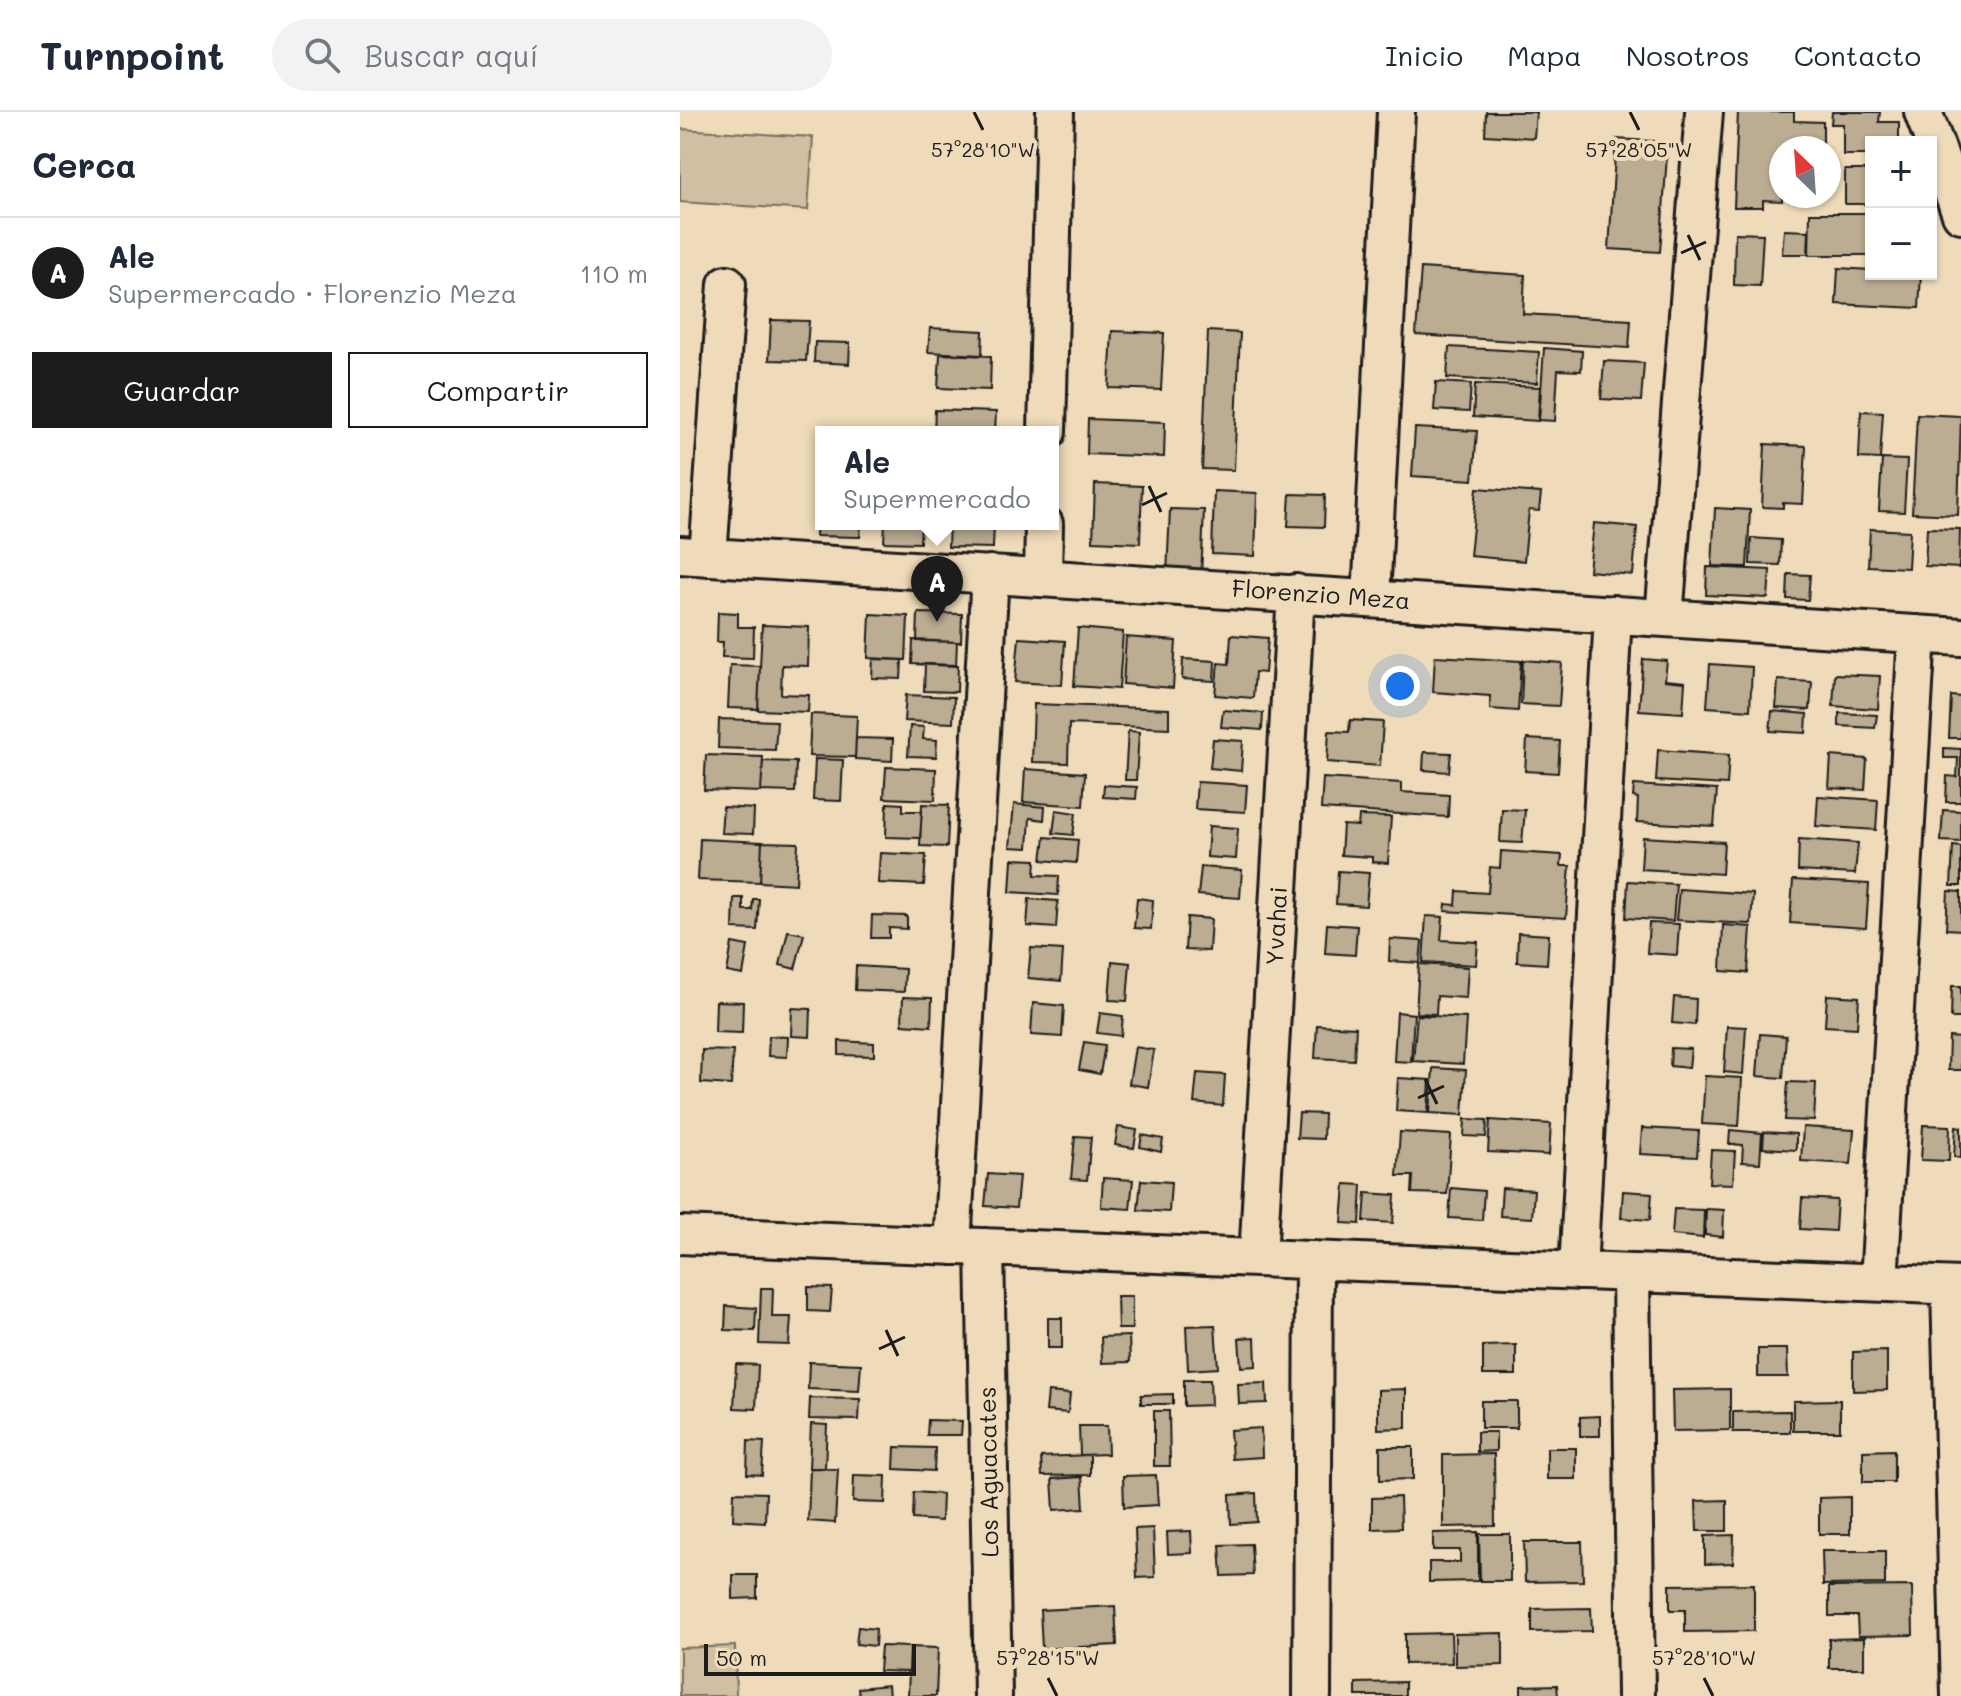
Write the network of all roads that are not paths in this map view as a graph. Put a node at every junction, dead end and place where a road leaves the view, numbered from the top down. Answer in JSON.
{"nodes":[{"id":1,"x":1055,"y":112,"type":"edge"},
{"id":2,"x":1396,"y":112,"type":"edge"},
{"id":3,"x":1704,"y":112,"type":"edge"},
{"id":4,"x":1923,"y":112,"type":"edge"},
{"id":5,"x":1961,"y":211,"type":"edge"},
{"id":6,"x":727,"y":284,"type":"dead end"},
{"id":7,"x":1047,"y":426,"type":"edge"},
{"id":8,"x":1044,"y":530,"type":"edge"},
{"id":9,"x":694,"y":556,"type":"edge"},
{"id":10,"x":990,"y":574,"type":"junction"},
{"id":11,"x":1043,"y":577,"type":"junction"},
{"id":12,"x":1296,"y":593,"type":"junction"},
{"id":13,"x":1371,"y":598,"type":"junction"},
{"id":14,"x":1613,"y":614,"type":"junction"},
{"id":15,"x":1664,"y":618,"type":"junction"},
{"id":16,"x":1917,"y":634,"type":"junction"},
{"id":17,"x":1961,"y":637,"type":"edge"},
{"id":18,"x":680,"y":1235,"type":"edge"},
{"id":19,"x":968,"y":1246,"type":"junction"},
{"id":20,"x":1258,"y":1258,"type":"junction"},
{"id":21,"x":1314,"y":1260,"type":"junction"},
{"id":22,"x":1578,"y":1271,"type":"junction"},
{"id":23,"x":1631,"y":1273,"type":"junction"},
{"id":24,"x":1879,"y":1282,"type":"junction"},
{"id":25,"x":1956,"y":1286,"type":"edge"},
{"id":26,"x":993,"y":1696,"type":"edge"},
{"id":27,"x":1312,"y":1696,"type":"edge"},
{"id":28,"x":1636,"y":1696,"type":"edge"},
{"id":29,"x":1960,"y":1696,"type":"edge"}],
"edges":[{"from":1,"to":7,"type":"street"},
{"from":2,"to":13,"type":"street"},
{"from":3,"to":15,"type":"street"},
{"from":4,"to":5,"type":"street"},
{"from":6,"to":9,"type":"street"},
{"from":8,"to":11,"type":"street"},
{"from":9,"to":10,"type":"street","name":"Florenzio Meza"},
{"from":10,"to":11,"type":"street","name":"Florenzio Meza"},
{"from":10,"to":19,"type":"street","name":"Los Aguacates"},
{"from":11,"to":12,"type":"street","name":"Florenzio Meza"},
{"from":12,"to":13,"type":"street","name":"Florenzio Meza"},
{"from":12,"to":20,"type":"street","name":"Yvahai"},
{"from":13,"to":14,"type":"street","name":"Florenzio Meza"},
{"from":14,"to":15,"type":"street","name":"Florenzio Meza"},
{"from":14,"to":22,"type":"street"},
{"from":15,"to":16,"type":"street","name":"Florenzio Meza"},
{"from":16,"to":17,"type":"street","name":"Florenzio Meza"},
{"from":16,"to":24,"type":"street"},
{"from":18,"to":19,"type":"street"},
{"from":19,"to":20,"type":"street"},
{"from":19,"to":26,"type":"street","name":"Los Aguacates"},
{"from":20,"to":21,"type":"street"},
{"from":21,"to":22,"type":"street"},
{"from":21,"to":27,"type":"street"},
{"from":22,"to":23,"type":"street"},
{"from":23,"to":24,"type":"street"},
{"from":23,"to":28,"type":"street"},
{"from":24,"to":25,"type":"street"},
{"from":25,"to":29,"type":"street"}]}
